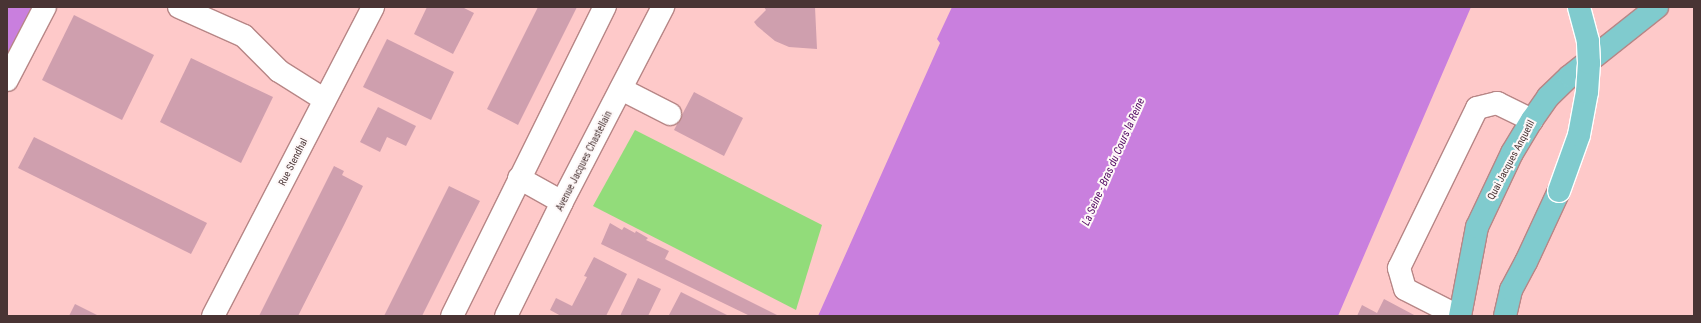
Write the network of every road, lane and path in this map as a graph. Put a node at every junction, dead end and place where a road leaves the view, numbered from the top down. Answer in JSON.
{"nodes":[{"id":1,"x":45,"y":7,"type":"edge"},
{"id":2,"x":179,"y":7,"type":"edge"},
{"id":3,"x":373,"y":7,"type":"edge"},
{"id":4,"x":605,"y":7,"type":"edge"},
{"id":5,"x":663,"y":7,"type":"edge"},
{"id":6,"x":1579,"y":7,"type":"edge"},
{"id":7,"x":1657,"y":7,"type":"edge"},
{"id":8,"x":7,"y":80,"type":"edge"},
{"id":9,"x":621,"y":89,"type":"junction"},
{"id":10,"x":325,"y":100,"type":"junction"},
{"id":11,"x":670,"y":114,"type":"dead end"},
{"id":12,"x":1532,"y":120,"type":"junction"},
{"id":13,"x":519,"y":178,"type":"junction"},
{"id":14,"x":562,"y":202,"type":"junction"},
{"id":15,"x":213,"y":316,"type":"edge"},
{"id":16,"x":452,"y":316,"type":"edge"},
{"id":17,"x":506,"y":316,"type":"edge"},
{"id":18,"x":1459,"y":316,"type":"edge"},
{"id":19,"x":1505,"y":316,"type":"edge"}],
"edges":[{"from":1,"to":8,"type":"street"},
{"from":2,"to":10,"type":"street"},
{"from":3,"to":10,"type":"street","name":"Rue Stendhal"},
{"from":4,"to":13,"type":"street"},
{"from":5,"to":9,"type":"street","name":"Avenue Jacques Chastellain"},
{"from":6,"to":19,"type":"main road","bridge":true},
{"from":7,"to":12,"type":"main road","name":"Quai Jacques Anquetil"},
{"from":9,"to":11,"type":"street"},
{"from":9,"to":14,"type":"street","name":"Avenue Jacques Chastellain"},
{"from":10,"to":15,"type":"street","name":"Rue Stendhal"},
{"from":12,"to":18,"type":"main road","name":"Quai Jacques Anquetil"},
{"from":12,"to":18,"type":"street"},
{"from":13,"to":14,"type":"street"},
{"from":13,"to":16,"type":"street"},
{"from":14,"to":17,"type":"street","name":"Avenue Jacques Chastellain"}]}
